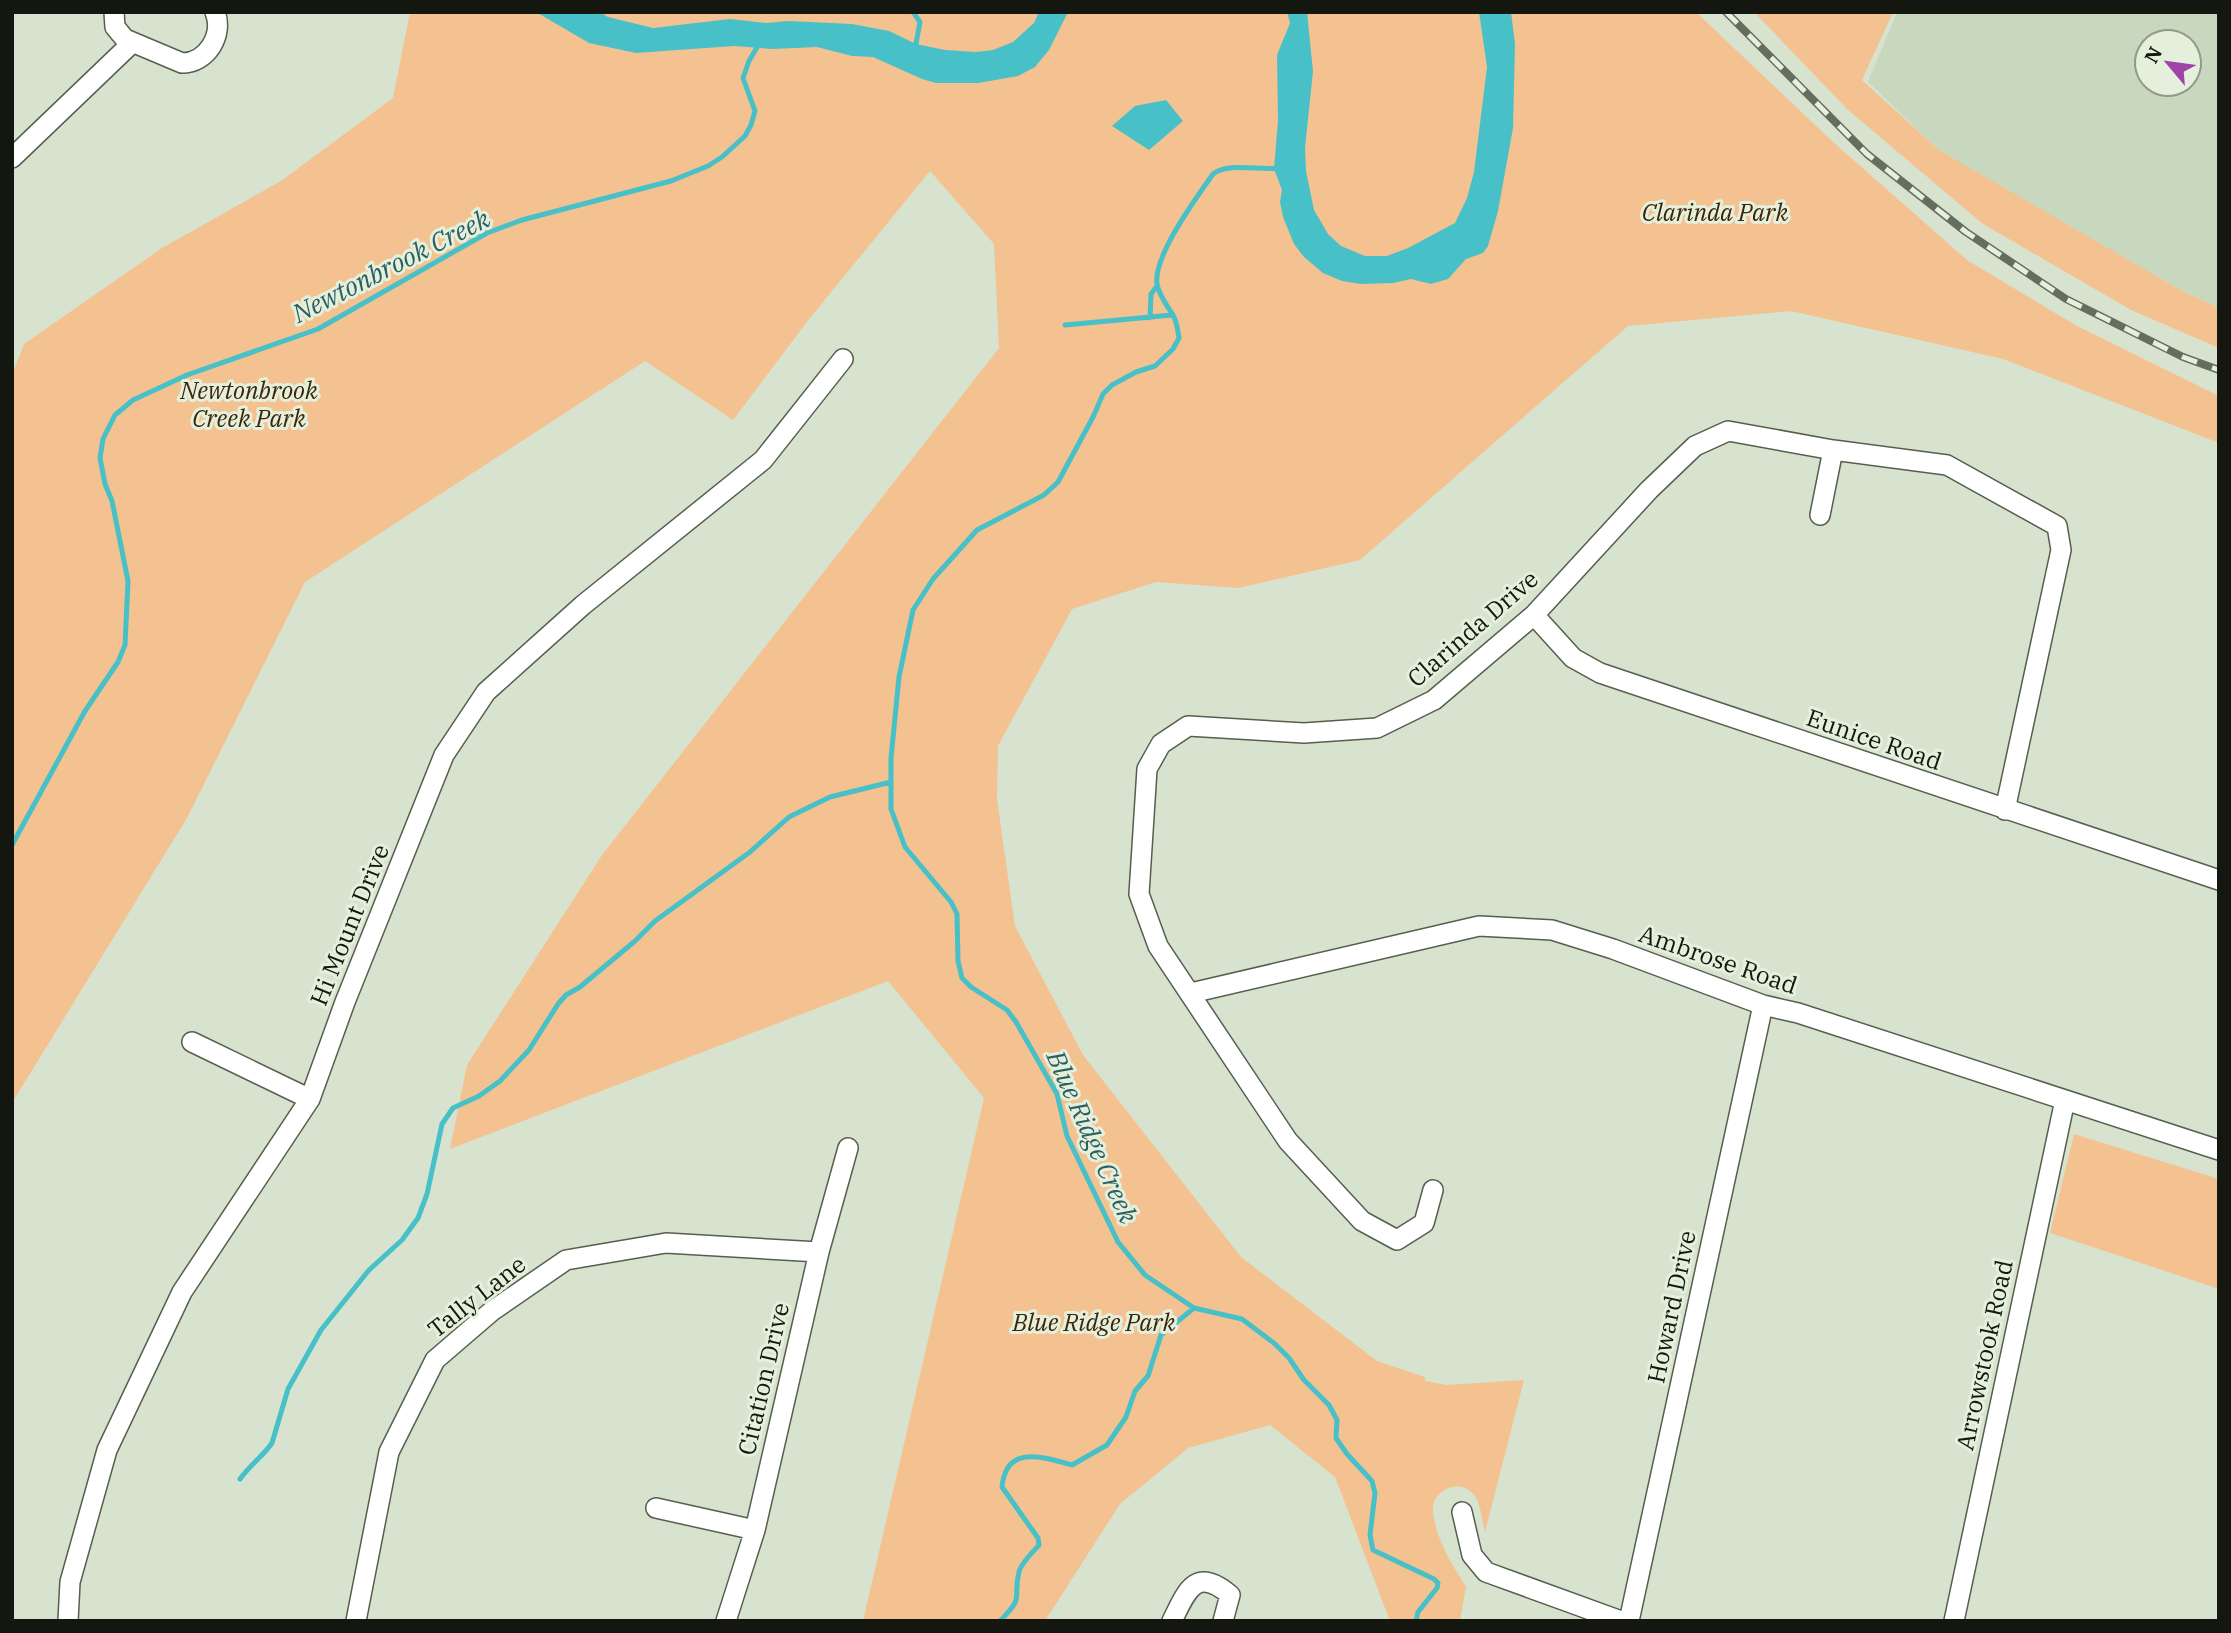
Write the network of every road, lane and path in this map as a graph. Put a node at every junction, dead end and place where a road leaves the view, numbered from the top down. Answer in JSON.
{"nodes":[{"id":1,"x":114,"y":12,"type":"edge"},
{"id":2,"x":215,"y":12,"type":"edge"},
{"id":3,"x":132,"y":43,"type":"junction"},
{"id":4,"x":12,"y":158,"type":"edge"},
{"id":5,"x":843,"y":359,"type":"dead end"},
{"id":6,"x":1833,"y":450,"type":"junction"},
{"id":7,"x":1820,"y":515,"type":"dead end"},
{"id":8,"x":1534,"y":615,"type":"junction"},
{"id":9,"x":2004,"y":810,"type":"junction"},
{"id":10,"x":2218,"y":878,"type":"edge"},
{"id":11,"x":1191,"y":993,"type":"junction"},
{"id":12,"x":1763,"y":1004,"type":"junction"},
{"id":13,"x":192,"y":1042,"type":"dead end"},
{"id":14,"x":310,"y":1099,"type":"junction"},
{"id":15,"x":2065,"y":1100,"type":"junction"},
{"id":16,"x":848,"y":1148,"type":"dead end"},
{"id":17,"x":2219,"y":1150,"type":"edge"},
{"id":18,"x":1433,"y":1190,"type":"dead end"},
{"id":19,"x":819,"y":1252,"type":"junction"},
{"id":20,"x":656,"y":1508,"type":"dead end"},
{"id":21,"x":1462,"y":1513,"type":"dead end"},
{"id":22,"x":754,"y":1530,"type":"junction"},
{"id":23,"x":68,"y":1621,"type":"edge"},
{"id":24,"x":356,"y":1621,"type":"edge"},
{"id":25,"x":726,"y":1621,"type":"edge"},
{"id":26,"x":1172,"y":1621,"type":"edge"},
{"id":27,"x":1223,"y":1621,"type":"edge"},
{"id":28,"x":1621,"y":1621,"type":"edge"},
{"id":29,"x":1629,"y":1621,"type":"edge"},
{"id":30,"x":1954,"y":1621,"type":"edge"}],
"edges":[{"from":1,"to":3,"type":"street"},
{"from":2,"to":3,"type":"street"},
{"from":3,"to":4,"type":"street"},
{"from":5,"to":14,"type":"street","name":"Hi Mount Drive"},
{"from":6,"to":7,"type":"street"},
{"from":6,"to":8,"type":"street","name":"Clarinda Drive"},
{"from":6,"to":9,"type":"street","name":"Clarinda Drive"},
{"from":8,"to":9,"type":"street","name":"Eunice Road"},
{"from":8,"to":11,"type":"street","name":"Clarinda Drive"},
{"from":9,"to":10,"type":"street","name":"Eunice Road"},
{"from":11,"to":12,"type":"street","name":"Ambrose Road"},
{"from":11,"to":18,"type":"street","name":"Clarinda Drive"},
{"from":12,"to":15,"type":"street","name":"Ambrose Road"},
{"from":12,"to":29,"type":"street","name":"Howard Drive"},
{"from":13,"to":14,"type":"street"},
{"from":14,"to":23,"type":"street","name":"Hi Mount Drive"},
{"from":15,"to":17,"type":"street","name":"Ambrose Road"},
{"from":15,"to":30,"type":"street","name":"Arrowstook Road"},
{"from":16,"to":19,"type":"street","name":"Citation Drive"},
{"from":19,"to":22,"type":"street","name":"Citation Drive"},
{"from":19,"to":24,"type":"street","name":"Tally Lane"},
{"from":20,"to":22,"type":"street"},
{"from":21,"to":28,"type":"street"},
{"from":22,"to":25,"type":"street","name":"Citation Drive"},
{"from":26,"to":27,"type":"street"}]}
